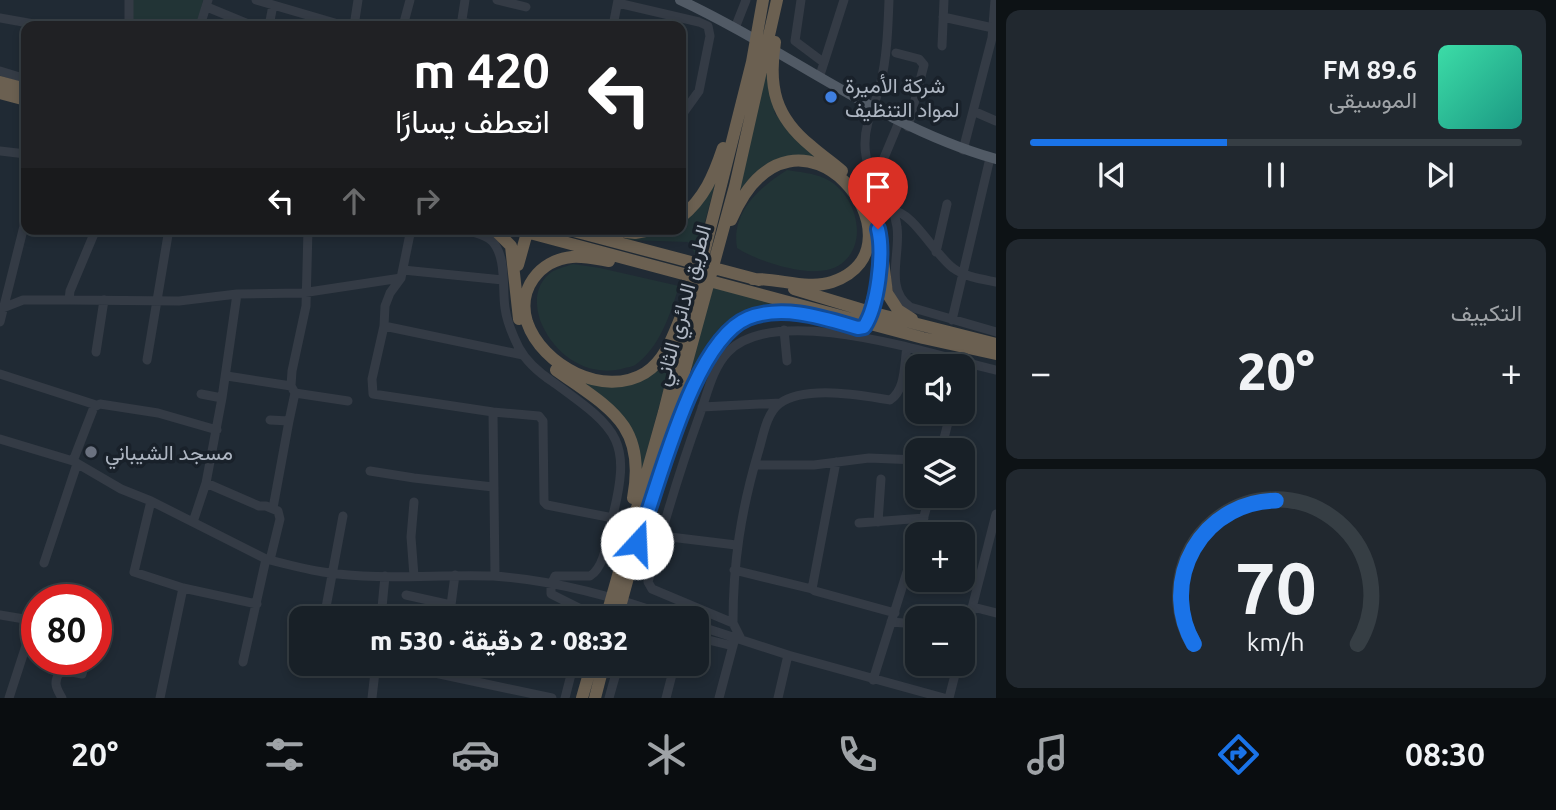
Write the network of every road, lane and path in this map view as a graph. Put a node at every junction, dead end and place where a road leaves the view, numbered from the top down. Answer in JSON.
{"nodes":[{"id":1,"x":129,"y":0,"type":"edge"},
{"id":2,"x":256,"y":0,"type":"edge"},
{"id":3,"x":358,"y":0,"type":"edge"},
{"id":4,"x":410,"y":0,"type":"edge"},
{"id":5,"x":465,"y":0,"type":"edge"},
{"id":6,"x":497,"y":0,"type":"edge"},
{"id":7,"x":680,"y":0,"type":"edge"},
{"id":8,"x":746,"y":0,"type":"edge"},
{"id":9,"x":764,"y":0,"type":"edge"},
{"id":10,"x":779,"y":0,"type":"edge"},
{"id":11,"x":801,"y":0,"type":"edge"},
{"id":12,"x":844,"y":0,"type":"edge"},
{"id":13,"x":889,"y":0,"type":"edge"},
{"id":14,"x":944,"y":0,"type":"edge"},
{"id":15,"x":995,"y":0,"type":"edge"},
{"id":16,"x":618,"y":2,"type":"edge"},
{"id":17,"x":207,"y":4,"type":"edge"},
{"id":18,"x":273,"y":5,"type":"junction"},
{"id":19,"x":526,"y":7,"type":"dead end"},
{"id":20,"x":943,"y":17,"type":"junction"},
{"id":21,"x":0,"y":18,"type":"edge"},
{"id":22,"x":128,"y":21,"type":"edge"},
{"id":23,"x":202,"y":21,"type":"edge"},
{"id":24,"x":243,"y":21,"type":"edge"},
{"id":25,"x":270,"y":21,"type":"edge"},
{"id":26,"x":314,"y":21,"type":"edge"},
{"id":27,"x":355,"y":21,"type":"edge"},
{"id":28,"x":404,"y":21,"type":"edge"},
{"id":29,"x":462,"y":21,"type":"edge"},
{"id":30,"x":614,"y":21,"type":"edge"},
{"id":31,"x":21,"y":22,"type":"edge"},
{"id":32,"x":740,"y":31,"type":"junction"},
{"id":33,"x":994,"y":35,"type":"edge"},
{"id":34,"x":942,"y":46,"type":"dead end"},
{"id":35,"x":896,"y":53,"type":"dead end"},
{"id":36,"x":752,"y":62,"type":"junction"},
{"id":37,"x":823,"y":62,"type":"junction"},
{"id":38,"x":0,"y":71,"type":"edge"},
{"id":39,"x":820,"y":75,"type":"junction"},
{"id":40,"x":21,"y":77,"type":"edge"},
{"id":41,"x":0,"y":82,"type":"edge"},
{"id":42,"x":21,"y":88,"type":"edge"},
{"id":43,"x":0,"y":93,"type":"edge"},
{"id":44,"x":21,"y":99,"type":"edge"},
{"id":45,"x":872,"y":107,"type":"junction"},
{"id":46,"x":686,"y":109,"type":"edge"},
{"id":47,"x":973,"y":111,"type":"junction"},
{"id":48,"x":996,"y":121,"type":"edge"},
{"id":49,"x":903,"y":124,"type":"junction"},
{"id":50,"x":963,"y":150,"type":"junction"},
{"id":51,"x":0,"y":151,"type":"edge"},
{"id":52,"x":21,"y":153,"type":"edge"},
{"id":53,"x":993,"y":158,"type":"edge"},
{"id":54,"x":881,"y":165,"type":"dead end"},
{"id":55,"x":947,"y":204,"type":"dead end"},
{"id":56,"x":893,"y":211,"type":"junction"},
{"id":57,"x":686,"y":213,"type":"edge"},
{"id":58,"x":22,"y":235,"type":"edge"},
{"id":59,"x":93,"y":235,"type":"edge"},
{"id":60,"x":168,"y":235,"type":"edge"},
{"id":61,"x":308,"y":235,"type":"edge"},
{"id":62,"x":410,"y":235,"type":"edge"},
{"id":63,"x":478,"y":235,"type":"edge"},
{"id":64,"x":500,"y":235,"type":"edge"},
{"id":65,"x":522,"y":235,"type":"edge"},
{"id":66,"x":541,"y":235,"type":"edge"},
{"id":67,"x":584,"y":235,"type":"edge"},
{"id":68,"x":882,"y":248,"type":"junction"},
{"id":69,"x":936,"y":251,"type":"junction"},
{"id":70,"x":675,"y":266,"type":"junction"},
{"id":71,"x":656,"y":267,"type":"junction"},
{"id":72,"x":962,"y":273,"type":"junction"},
{"id":73,"x":402,"y":274,"type":"junction"},
{"id":74,"x":753,"y":278,"type":"junction"},
{"id":75,"x":727,"y":279,"type":"junction"},
{"id":76,"x":996,"y":282,"type":"edge"},
{"id":77,"x":509,"y":283,"type":"junction"},
{"id":78,"x":694,"y":287,"type":"junction"},
{"id":79,"x":307,"y":292,"type":"junction"},
{"id":80,"x":237,"y":294,"type":"junction"},
{"id":81,"x":69,"y":300,"type":"junction"},
{"id":82,"x":104,"y":300,"type":"junction"},
{"id":83,"x":159,"y":301,"type":"junction"},
{"id":84,"x":2,"y":309,"type":"edge"},
{"id":85,"x":868,"y":317,"type":"junction"},
{"id":86,"x":953,"y":320,"type":"junction"},
{"id":87,"x":0,"y":322,"type":"edge"},
{"id":88,"x":925,"y":325,"type":"junction"},
{"id":89,"x":384,"y":326,"type":"junction"},
{"id":90,"x":784,"y":330,"type":"junction"},
{"id":91,"x":996,"y":331,"type":"edge"},
{"id":92,"x":693,"y":337,"type":"junction"},
{"id":93,"x":996,"y":344,"type":"edge"},
{"id":94,"x":907,"y":347,"type":"junction"},
{"id":95,"x":96,"y":352,"type":"dead end"},
{"id":96,"x":929,"y":354,"type":"edge"},
{"id":97,"x":996,"y":354,"type":"edge"},
{"id":98,"x":523,"y":355,"type":"junction"},
{"id":99,"x":147,"y":360,"type":"dead end"},
{"id":100,"x":787,"y":360,"type":"dead end"},
{"id":101,"x":975,"y":366,"type":"edge"},
{"id":102,"x":996,"y":370,"type":"edge"},
{"id":103,"x":0,"y":374,"type":"edge"},
{"id":104,"x":227,"y":376,"type":"junction"},
{"id":105,"x":293,"y":389,"type":"junction"},
{"id":106,"x":201,"y":394,"type":"dead end"},
{"id":107,"x":222,"y":398,"type":"junction"},
{"id":108,"x":348,"y":401,"type":"dead end"},
{"id":109,"x":780,"y":403,"type":"junction"},
{"id":110,"x":96,"y":405,"type":"junction"},
{"id":111,"x":702,"y":407,"type":"junction"},
{"id":112,"x":494,"y":412,"type":"junction"},
{"id":113,"x":270,"y":420,"type":"dead end"},
{"id":114,"x":289,"y":421,"type":"junction"},
{"id":115,"x":217,"y":430,"type":"junction"},
{"id":116,"x":0,"y":439,"type":"edge"},
{"id":117,"x":905,"y":460,"type":"edge"},
{"id":118,"x":836,"y":462,"type":"junction"},
{"id":119,"x":75,"y":463,"type":"junction"},
{"id":120,"x":755,"y":465,"type":"junction"},
{"id":121,"x":370,"y":471,"type":"dead end"},
{"id":122,"x":881,"y":478,"type":"dead end"},
{"id":123,"x":206,"y":483,"type":"junction"},
{"id":124,"x":493,"y":487,"type":"junction"},
{"id":125,"x":151,"y":501,"type":"junction"},
{"id":126,"x":414,"y":502,"type":"dead end"},
{"id":127,"x":273,"y":508,"type":"junction"},
{"id":128,"x":927,"y":508,"type":"edge"},
{"id":129,"x":996,"y":514,"type":"edge"},
{"id":130,"x":342,"y":516,"type":"dead end"},
{"id":131,"x":612,"y":518,"type":"junction"},
{"id":132,"x":924,"y":518,"type":"junction"},
{"id":133,"x":878,"y":522,"type":"junction"},
{"id":134,"x":923,"y":522,"type":"edge"},
{"id":135,"x":193,"y":523,"type":"junction"},
{"id":136,"x":859,"y":523,"type":"dead end"},
{"id":137,"x":662,"y":536,"type":"junction"},
{"id":138,"x":637,"y":543,"type":"junction"},
{"id":139,"x":736,"y":545,"type":"junction"},
{"id":140,"x":268,"y":559,"type":"junction"},
{"id":141,"x":44,"y":563,"type":"dead end"},
{"id":142,"x":734,"y":570,"type":"junction"},
{"id":143,"x":332,"y":573,"type":"junction"},
{"id":144,"x":455,"y":575,"type":"junction"},
{"id":145,"x":385,"y":576,"type":"junction"},
{"id":146,"x":414,"y":576,"type":"junction"},
{"id":147,"x":495,"y":576,"type":"junction"},
{"id":148,"x":905,"y":579,"type":"edge"},
{"id":149,"x":551,"y":585,"type":"junction"},
{"id":150,"x":615,"y":586,"type":"junction"},
{"id":151,"x":183,"y":588,"type":"junction"},
{"id":152,"x":812,"y":589,"type":"junction"},
{"id":153,"x":406,"y":595,"type":"dead end"},
{"id":154,"x":257,"y":604,"type":"junction"},
{"id":155,"x":326,"y":606,"type":"edge"},
{"id":156,"x":382,"y":606,"type":"edge"},
{"id":157,"x":575,"y":606,"type":"edge"},
{"id":158,"x":609,"y":606,"type":"edge"},
{"id":159,"x":620,"y":606,"type":"edge"},
{"id":160,"x":641,"y":606,"type":"edge"},
{"id":161,"x":973,"y":606,"type":"edge"},
{"id":162,"x":975,"y":608,"type":"edge"},
{"id":163,"x":895,"y":612,"type":"junction"},
{"id":164,"x":996,"y":613,"type":"edge"},
{"id":165,"x":0,"y":615,"type":"edge"},
{"id":166,"x":21,"y":619,"type":"edge"},
{"id":167,"x":891,"y":622,"type":"junction"},
{"id":168,"x":733,"y":623,"type":"junction"},
{"id":169,"x":905,"y":623,"type":"edge"},
{"id":170,"x":709,"y":630,"type":"edge"},
{"id":171,"x":709,"y":638,"type":"edge"},
{"id":172,"x":736,"y":641,"type":"junction"},
{"id":173,"x":788,"y":655,"type":"junction"},
{"id":174,"x":21,"y":662,"type":"edge"},
{"id":175,"x":243,"y":662,"type":"dead end"},
{"id":176,"x":59,"y":675,"type":"edge"},
{"id":177,"x":375,"y":676,"type":"edge"},
{"id":178,"x":455,"y":676,"type":"edge"},
{"id":179,"x":571,"y":676,"type":"edge"},
{"id":180,"x":588,"y":676,"type":"edge"},
{"id":181,"x":601,"y":676,"type":"edge"},
{"id":182,"x":615,"y":676,"type":"edge"},
{"id":183,"x":672,"y":676,"type":"edge"},
{"id":184,"x":955,"y":676,"type":"edge"},
{"id":185,"x":468,"y":678,"type":"joint"},
{"id":186,"x":873,"y":680,"type":"junction"},
{"id":187,"x":892,"y":686,"type":"junction"},
{"id":188,"x":9,"y":698,"type":"edge"},
{"id":189,"x":62,"y":698,"type":"edge"},
{"id":190,"x":160,"y":698,"type":"edge"},
{"id":191,"x":372,"y":698,"type":"edge"},
{"id":192,"x":552,"y":698,"type":"edge"},
{"id":193,"x":565,"y":698,"type":"edge"},
{"id":194,"x":582,"y":698,"type":"edge"},
{"id":195,"x":595,"y":698,"type":"edge"},
{"id":196,"x":609,"y":698,"type":"edge"},
{"id":197,"x":666,"y":698,"type":"edge"},
{"id":198,"x":719,"y":698,"type":"edge"},
{"id":199,"x":778,"y":698,"type":"edge"},
{"id":200,"x":890,"y":698,"type":"edge"},
{"id":201,"x":944,"y":698,"type":"edge"},
{"id":202,"x":949,"y":698,"type":"edge"}],
"edges":[{"from":1,"to":22,"type":"street"},
{"from":2,"to":18,"type":"street"},
{"from":3,"to":27,"type":"street"},
{"from":4,"to":28,"type":"street"},
{"from":5,"to":29,"type":"street"},
{"from":6,"to":19,"type":"street"},
{"from":7,"to":32,"type":"main road"},
{"from":8,"to":32,"type":"street"},
{"from":9,"to":36,"type":"highway","name":"الطريق الدائري الثاني"},
{"from":10,"to":68,"type":"highway"},
{"from":10,"to":92,"type":"highway","name":"الطريق الدائري الثاني"},
{"from":11,"to":37,"type":"street"},
{"from":12,"to":37,"type":"street"},
{"from":13,"to":45,"type":"street"},
{"from":14,"to":20,"type":"street"},
{"from":15,"to":33,"type":"street"},
{"from":16,"to":30,"type":"street"},
{"from":16,"to":46,"type":"street"},
{"from":17,"to":23,"type":"street"},
{"from":17,"to":24,"type":"street"},
{"from":18,"to":25,"type":"street"},
{"from":18,"to":26,"type":"street"},
{"from":20,"to":33,"type":"street"},
{"from":20,"to":34,"type":"street"},
{"from":21,"to":31,"type":"street"},
{"from":32,"to":39,"type":"main road"},
{"from":33,"to":47,"type":"street"},
{"from":35,"to":49,"type":"street"},
{"from":36,"to":57,"type":"highway"},
{"from":36,"to":78,"type":"highway","name":"الطريق الدائري الثاني"},
{"from":37,"to":39,"type":"street"},
{"from":38,"to":40,"type":"street"},
{"from":39,"to":45,"type":"main road"},
{"from":41,"to":42,"type":"highway"},
{"from":43,"to":44,"type":"highway"},
{"from":45,"to":49,"type":"main road"},
{"from":45,"to":56,"type":"street"},
{"from":47,"to":48,"type":"street"},
{"from":47,"to":50,"type":"street"},
{"from":49,"to":50,"type":"main road"},
{"from":49,"to":54,"type":"street"},
{"from":50,"to":53,"type":"main road"},
{"from":51,"to":52,"type":"street"},
{"from":53,"to":72,"type":"street"},
{"from":55,"to":69,"type":"street"},
{"from":56,"to":69,"type":"street"},
{"from":56,"to":86,"type":"street"},
{"from":58,"to":84,"type":"street"},
{"from":59,"to":81,"type":"street"},
{"from":60,"to":83,"type":"street"},
{"from":61,"to":79,"type":"street"},
{"from":62,"to":73,"type":"street"},
{"from":63,"to":77,"type":"street"},
{"from":64,"to":77,"type":"highway"},
{"from":65,"to":77,"type":"highway"},
{"from":66,"to":71,"type":"highway"},
{"from":67,"to":70,"type":"highway"},
{"from":68,"to":85,"type":"highway"},
{"from":68,"to":88,"type":"highway"},
{"from":69,"to":72,"type":"street"},
{"from":70,"to":71,"type":"highway"},
{"from":70,"to":75,"type":"highway"},
{"from":71,"to":78,"type":"highway"},
{"from":72,"to":76,"type":"street"},
{"from":72,"to":86,"type":"street"},
{"from":73,"to":77,"type":"street"},
{"from":73,"to":79,"type":"street"},
{"from":73,"to":89,"type":"street"},
{"from":74,"to":75,"type":"highway"},
{"from":74,"to":85,"type":"highway"},
{"from":74,"to":92,"type":"highway"},
{"from":75,"to":85,"type":"highway"},
{"from":77,"to":98,"type":"street"},
{"from":77,"to":150,"type":"highway"},
{"from":78,"to":150,"type":"highway","name":"الطريق الدائري الثاني"},
{"from":79,"to":80,"type":"street"},
{"from":79,"to":105,"type":"street"},
{"from":80,"to":83,"type":"street"},
{"from":80,"to":104,"type":"street"},
{"from":81,"to":82,"type":"street"},
{"from":81,"to":84,"type":"street"},
{"from":82,"to":83,"type":"street"},
{"from":82,"to":95,"type":"street"},
{"from":83,"to":99,"type":"street"},
{"from":84,"to":87,"type":"street"},
{"from":85,"to":88,"type":"highway"},
{"from":85,"to":97,"type":"highway"},
{"from":85,"to":138,"type":"highway"},
{"from":86,"to":91,"type":"street"},
{"from":88,"to":93,"type":"highway"},
{"from":89,"to":98,"type":"street"},
{"from":89,"to":112,"type":"street"},
{"from":90,"to":94,"type":"street"},
{"from":90,"to":100,"type":"street"},
{"from":90,"to":111,"type":"street"},
{"from":92,"to":138,"type":"highway","name":"الطريق الدائري الثاني"},
{"from":94,"to":96,"type":"street"},
{"from":94,"to":109,"type":"street"},
{"from":98,"to":131,"type":"street"},
{"from":101,"to":102,"type":"street"},
{"from":103,"to":110,"type":"street"},
{"from":104,"to":105,"type":"street"},
{"from":104,"to":107,"type":"street"},
{"from":105,"to":108,"type":"street"},
{"from":105,"to":114,"type":"street"},
{"from":106,"to":107,"type":"street"},
{"from":107,"to":115,"type":"street"},
{"from":109,"to":111,"type":"street"},
{"from":109,"to":120,"type":"street"},
{"from":110,"to":115,"type":"street"},
{"from":110,"to":119,"type":"street"},
{"from":111,"to":137,"type":"street"},
{"from":112,"to":124,"type":"street"},
{"from":112,"to":131,"type":"street"},
{"from":113,"to":114,"type":"street"},
{"from":114,"to":127,"type":"street"},
{"from":115,"to":123,"type":"street"},
{"from":116,"to":119,"type":"street"},
{"from":117,"to":118,"type":"street"},
{"from":118,"to":120,"type":"street"},
{"from":118,"to":152,"type":"street"},
{"from":119,"to":125,"type":"street"},
{"from":119,"to":141,"type":"street"},
{"from":120,"to":139,"type":"street"},
{"from":121,"to":124,"type":"street"},
{"from":122,"to":133,"type":"street"},
{"from":123,"to":127,"type":"street"},
{"from":123,"to":135,"type":"street"},
{"from":124,"to":147,"type":"street"},
{"from":125,"to":135,"type":"street"},
{"from":125,"to":151,"type":"street"},
{"from":126,"to":146,"type":"street"},
{"from":127,"to":140,"type":"street"},
{"from":128,"to":132,"type":"street"},
{"from":129,"to":161,"type":"street"},
{"from":130,"to":143,"type":"street"},
{"from":131,"to":149,"type":"street"},
{"from":132,"to":133,"type":"street"},
{"from":132,"to":134,"type":"street"},
{"from":133,"to":136,"type":"street"},
{"from":135,"to":140,"type":"street"},
{"from":137,"to":139,"type":"street"},
{"from":137,"to":168,"type":"street"},
{"from":138,"to":159,"type":"highway","name":"الطريق الدائري الثاني"},
{"from":139,"to":142,"type":"street"},
{"from":140,"to":143,"type":"street"},
{"from":140,"to":154,"type":"street"},
{"from":142,"to":152,"type":"street"},
{"from":142,"to":168,"type":"street"},
{"from":143,"to":145,"type":"street"},
{"from":143,"to":155,"type":"street"},
{"from":144,"to":146,"type":"street"},
{"from":144,"to":147,"type":"street"},
{"from":144,"to":153,"type":"street"},
{"from":145,"to":146,"type":"street"},
{"from":145,"to":156,"type":"street"},
{"from":147,"to":149,"type":"street"},
{"from":148,"to":163,"type":"street"},
{"from":149,"to":157,"type":"street"},
{"from":149,"to":160,"type":"street"},
{"from":150,"to":158,"type":"highway","name":"الطريق الدائري الثاني"},
{"from":151,"to":154,"type":"street"},
{"from":151,"to":190,"type":"street"},
{"from":152,"to":163,"type":"street"},
{"from":154,"to":175,"type":"street"},
{"from":162,"to":164,"type":"street"},
{"from":163,"to":167,"type":"street"},
{"from":165,"to":166,"type":"street"},
{"from":167,"to":169,"type":"street"},
{"from":167,"to":186,"type":"street"},
{"from":168,"to":172,"type":"street"},
{"from":170,"to":172,"type":"street"},
{"from":171,"to":172,"type":"street"},
{"from":172,"to":173,"type":"street"},
{"from":172,"to":198,"type":"street"},
{"from":173,"to":186,"type":"street"},
{"from":173,"to":199,"type":"street"},
{"from":174,"to":188,"type":"street"},
{"from":176,"to":189,"type":"street"},
{"from":177,"to":191,"type":"street"},
{"from":178,"to":185,"type":"street"},
{"from":179,"to":193,"type":"street"},
{"from":180,"to":194,"type":"highway"},
{"from":181,"to":195,"type":"highway"},
{"from":182,"to":196,"type":"street"},
{"from":183,"to":197,"type":"street"},
{"from":184,"to":202,"type":"street"},
{"from":185,"to":192,"type":"street"},
{"from":186,"to":187,"type":"street"},
{"from":187,"to":200,"type":"street"},
{"from":187,"to":201,"type":"street"}]}
